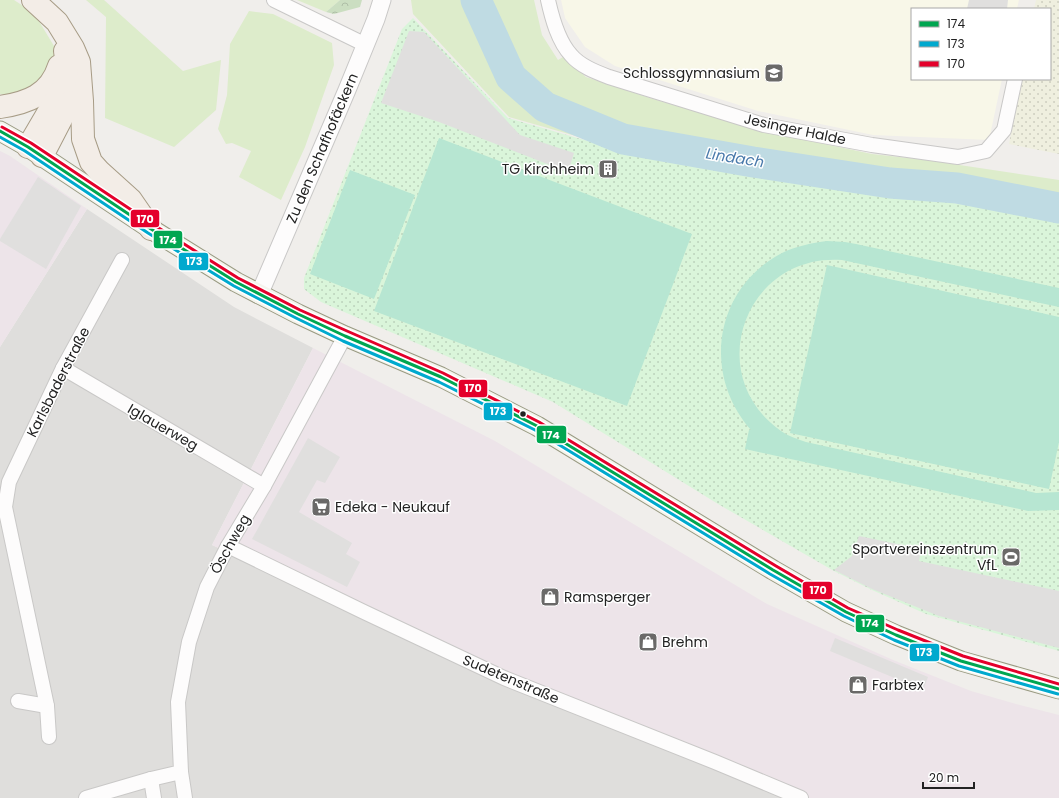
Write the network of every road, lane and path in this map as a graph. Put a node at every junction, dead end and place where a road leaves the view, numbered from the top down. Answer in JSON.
{"nodes":[{"id":1,"x":33,"y":0,"type":"edge"},
{"id":2,"x":274,"y":0,"type":"edge"},
{"id":3,"x":382,"y":0,"type":"edge"},
{"id":4,"x":548,"y":0,"type":"edge"},
{"id":5,"x":62,"y":37,"type":"junction"},
{"id":6,"x":366,"y":45,"type":"junction"},
{"id":7,"x":79,"y":62,"type":"junction"},
{"id":8,"x":1015,"y":80,"type":"edge"},
{"id":9,"x":0,"y":107,"type":"edge"},
{"id":10,"x":0,"y":131,"type":"edge"},
{"id":11,"x":35,"y":151,"type":"junction"},
{"id":12,"x":151,"y":229,"type":"junction"},
{"id":13,"x":122,"y":260,"type":"dead end"},
{"id":14,"x":259,"y":295,"type":"junction"},
{"id":15,"x":345,"y":336,"type":"junction"},
{"id":16,"x":63,"y":368,"type":"junction"},
{"id":17,"x":264,"y":486,"type":"junction"},
{"id":18,"x":2,"y":505,"type":"edge"},
{"id":19,"x":228,"y":546,"type":"junction"},
{"id":20,"x":1059,"y":689,"type":"edge"},
{"id":21,"x":18,"y":701,"type":"dead end"},
{"id":22,"x":47,"y":706,"type":"junction"},
{"id":23,"x":49,"y":737,"type":"dead end"},
{"id":24,"x":181,"y":772,"type":"junction"},
{"id":25,"x":151,"y":779,"type":"junction"},
{"id":26,"x":86,"y":798,"type":"edge"},
{"id":27,"x":154,"y":798,"type":"edge"},
{"id":28,"x":185,"y":798,"type":"edge"},
{"id":29,"x":801,"y":798,"type":"edge"}],
"edges":[{"from":1,"to":5,"type":"main road"},
{"from":2,"to":6,"type":"street"},
{"from":3,"to":6,"type":"street","name":"Zu den Schafhofäckern"},
{"from":4,"to":8,"type":"street","name":"Jesinger Halde"},
{"from":5,"to":7,"type":"main road"},
{"from":5,"to":9,"type":"main road"},
{"from":5,"to":11,"type":"main road"},
{"from":6,"to":14,"type":"street","name":"Zu den Schafhofäckern"},
{"from":7,"to":11,"type":"main road"},
{"from":7,"to":12,"type":"main road"},
{"from":10,"to":11,"type":"main road"},
{"from":11,"to":12,"type":"main road"},
{"from":12,"to":14,"type":"main road"},
{"from":13,"to":16,"type":"street","name":"Karlsbaderstraße"},
{"from":14,"to":15,"type":"main road"},
{"from":15,"to":17,"type":"street","name":"Öschweg"},
{"from":15,"to":20,"type":"main road"},
{"from":16,"to":17,"type":"street","name":"Iglauerweg"},
{"from":16,"to":18,"type":"street","name":"Karlsbaderstraße"},
{"from":17,"to":19,"type":"street","name":"Öschweg"},
{"from":18,"to":22,"type":"street","name":"Karlsbaderstraße"},
{"from":19,"to":24,"type":"street","name":"Öschweg"},
{"from":19,"to":29,"type":"street","name":"Sudetenstraße"},
{"from":21,"to":22,"type":"street"},
{"from":22,"to":23,"type":"street","name":"Karlsbaderstraße"},
{"from":24,"to":25,"type":"street"},
{"from":24,"to":28,"type":"street","name":"Öschweg"},
{"from":25,"to":26,"type":"street"},
{"from":25,"to":27,"type":"street"}]}
